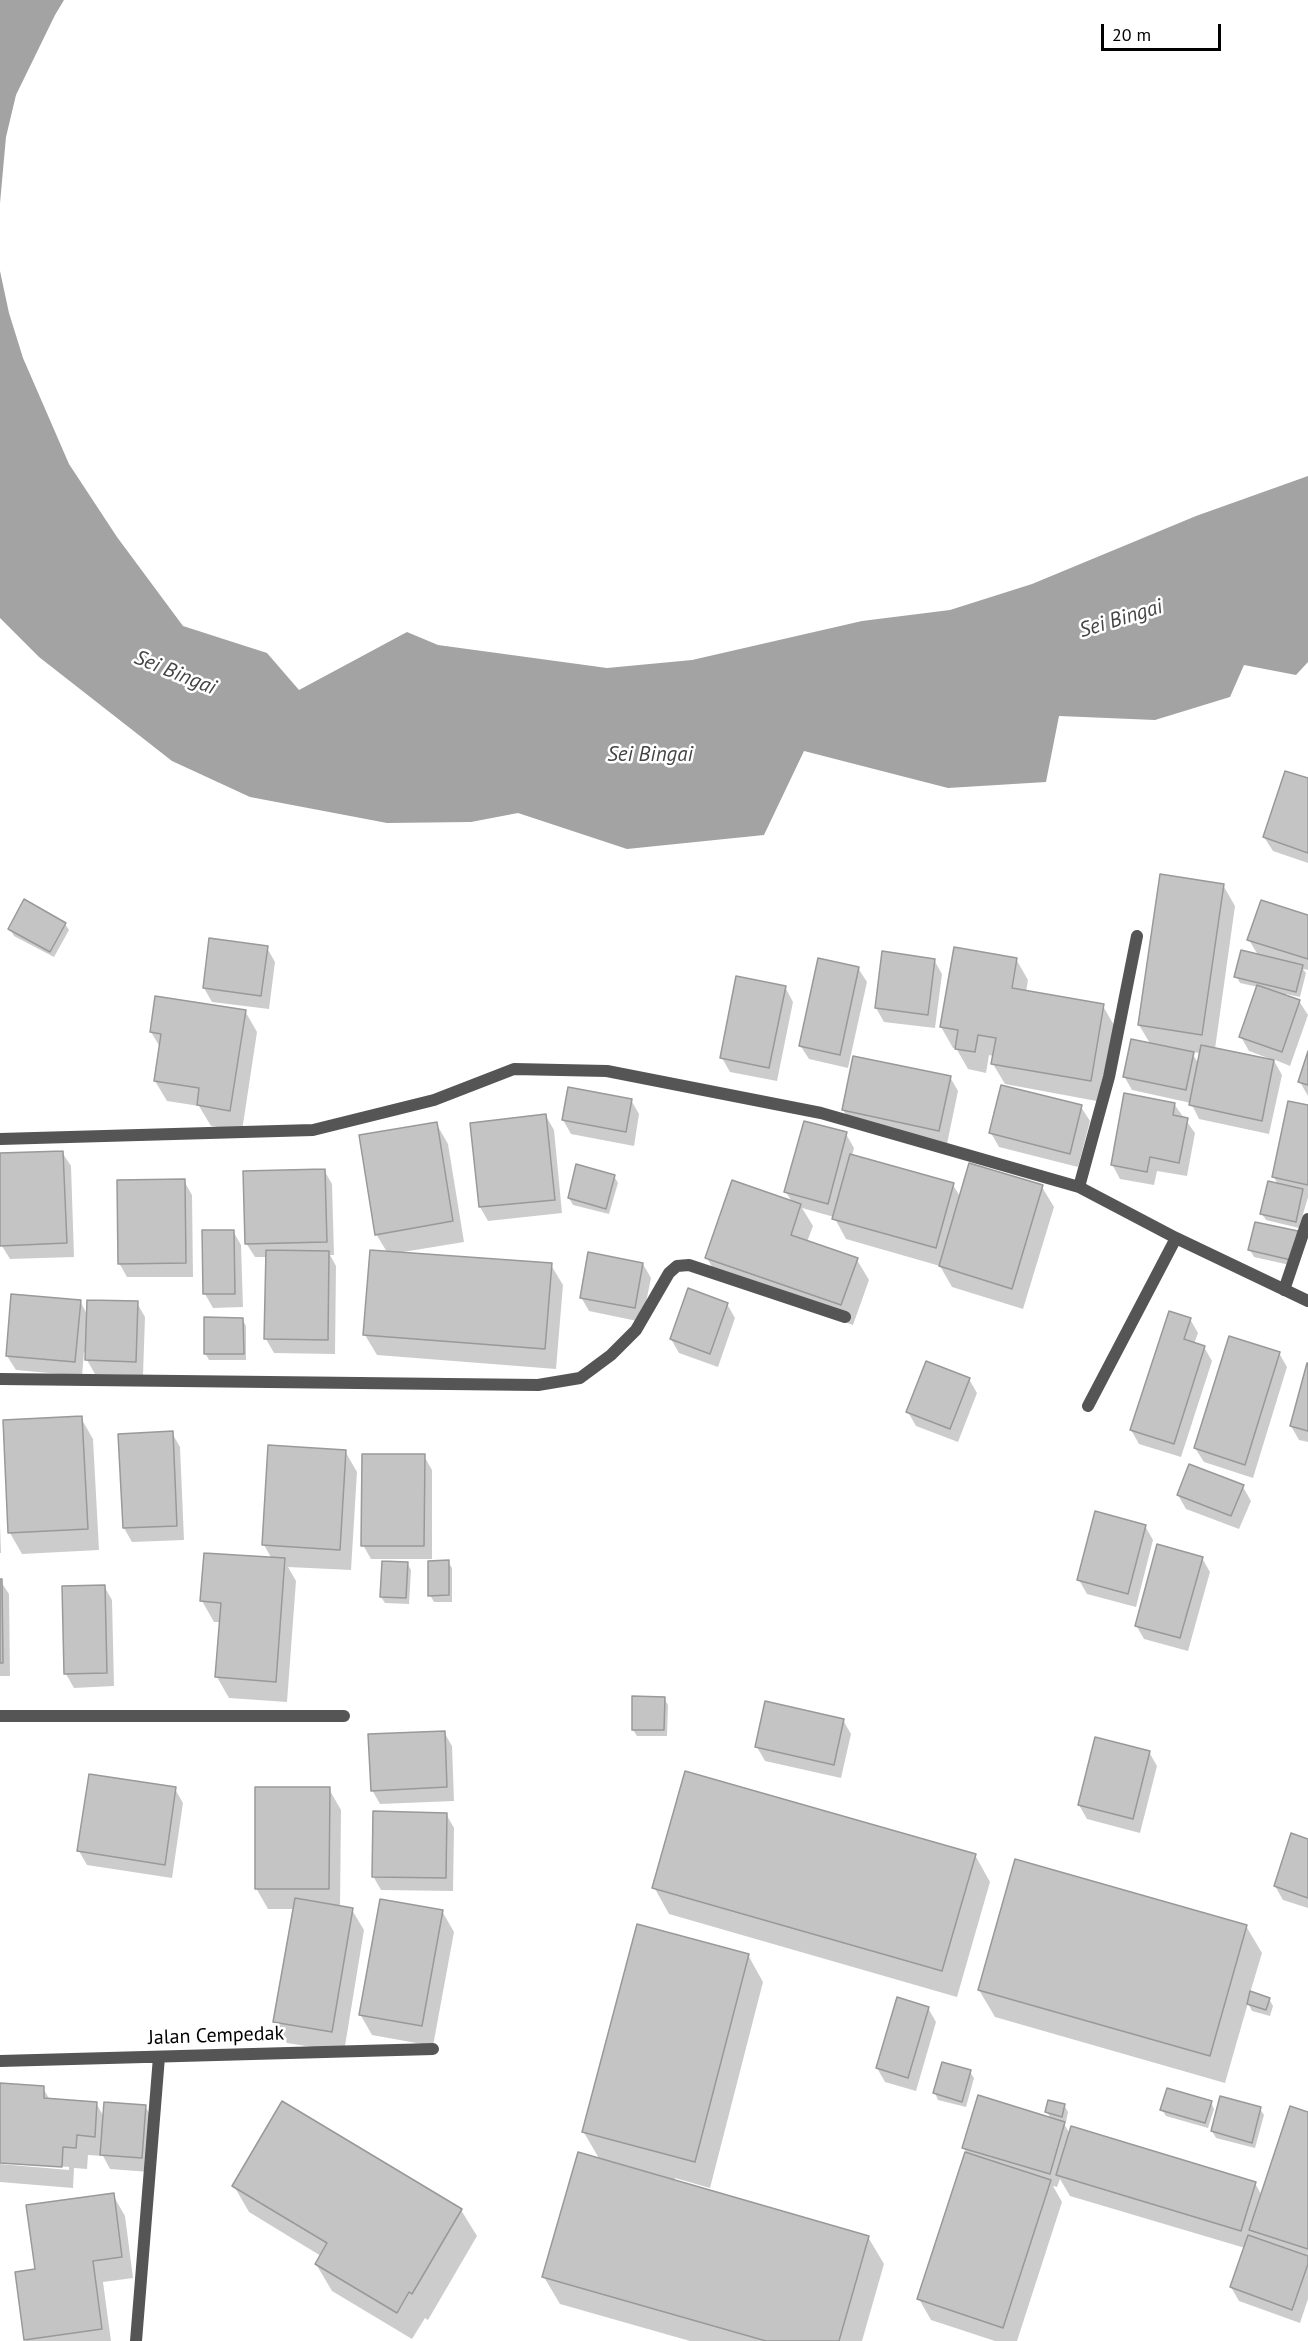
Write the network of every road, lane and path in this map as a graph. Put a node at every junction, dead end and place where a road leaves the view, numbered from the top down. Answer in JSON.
{"nodes":[{"id":1,"x":1137,"y":936,"type":"dead end"},
{"id":2,"x":0,"y":1139,"type":"edge"},
{"id":3,"x":1079,"y":1187,"type":"junction"},
{"id":4,"x":1308,"y":1219,"type":"edge"},
{"id":5,"x":1176,"y":1238,"type":"junction"},
{"id":6,"x":1284,"y":1290,"type":"junction"},
{"id":7,"x":1308,"y":1300,"type":"edge"},
{"id":8,"x":845,"y":1317,"type":"dead end"},
{"id":9,"x":0,"y":1379,"type":"edge"},
{"id":10,"x":1088,"y":1406,"type":"dead end"},
{"id":11,"x":0,"y":1716,"type":"edge"},
{"id":12,"x":344,"y":1716,"type":"dead end"},
{"id":13,"x":433,"y":2049,"type":"dead end"},
{"id":14,"x":159,"y":2058,"type":"junction"},
{"id":15,"x":0,"y":2061,"type":"edge"},
{"id":16,"x":136,"y":2341,"type":"edge"}],
"edges":[{"from":1,"to":3,"type":"street"},
{"from":2,"to":3,"type":"street"},
{"from":3,"to":5,"type":"street"},
{"from":4,"to":6,"type":"street"},
{"from":5,"to":6,"type":"street"},
{"from":5,"to":10,"type":"street"},
{"from":6,"to":7,"type":"street"},
{"from":8,"to":9,"type":"street"},
{"from":11,"to":12,"type":"street"},
{"from":13,"to":14,"type":"street","name":"Jalan Cempedak"},
{"from":14,"to":15,"type":"street","name":"Jalan Cempedak"},
{"from":14,"to":16,"type":"street"}]}
